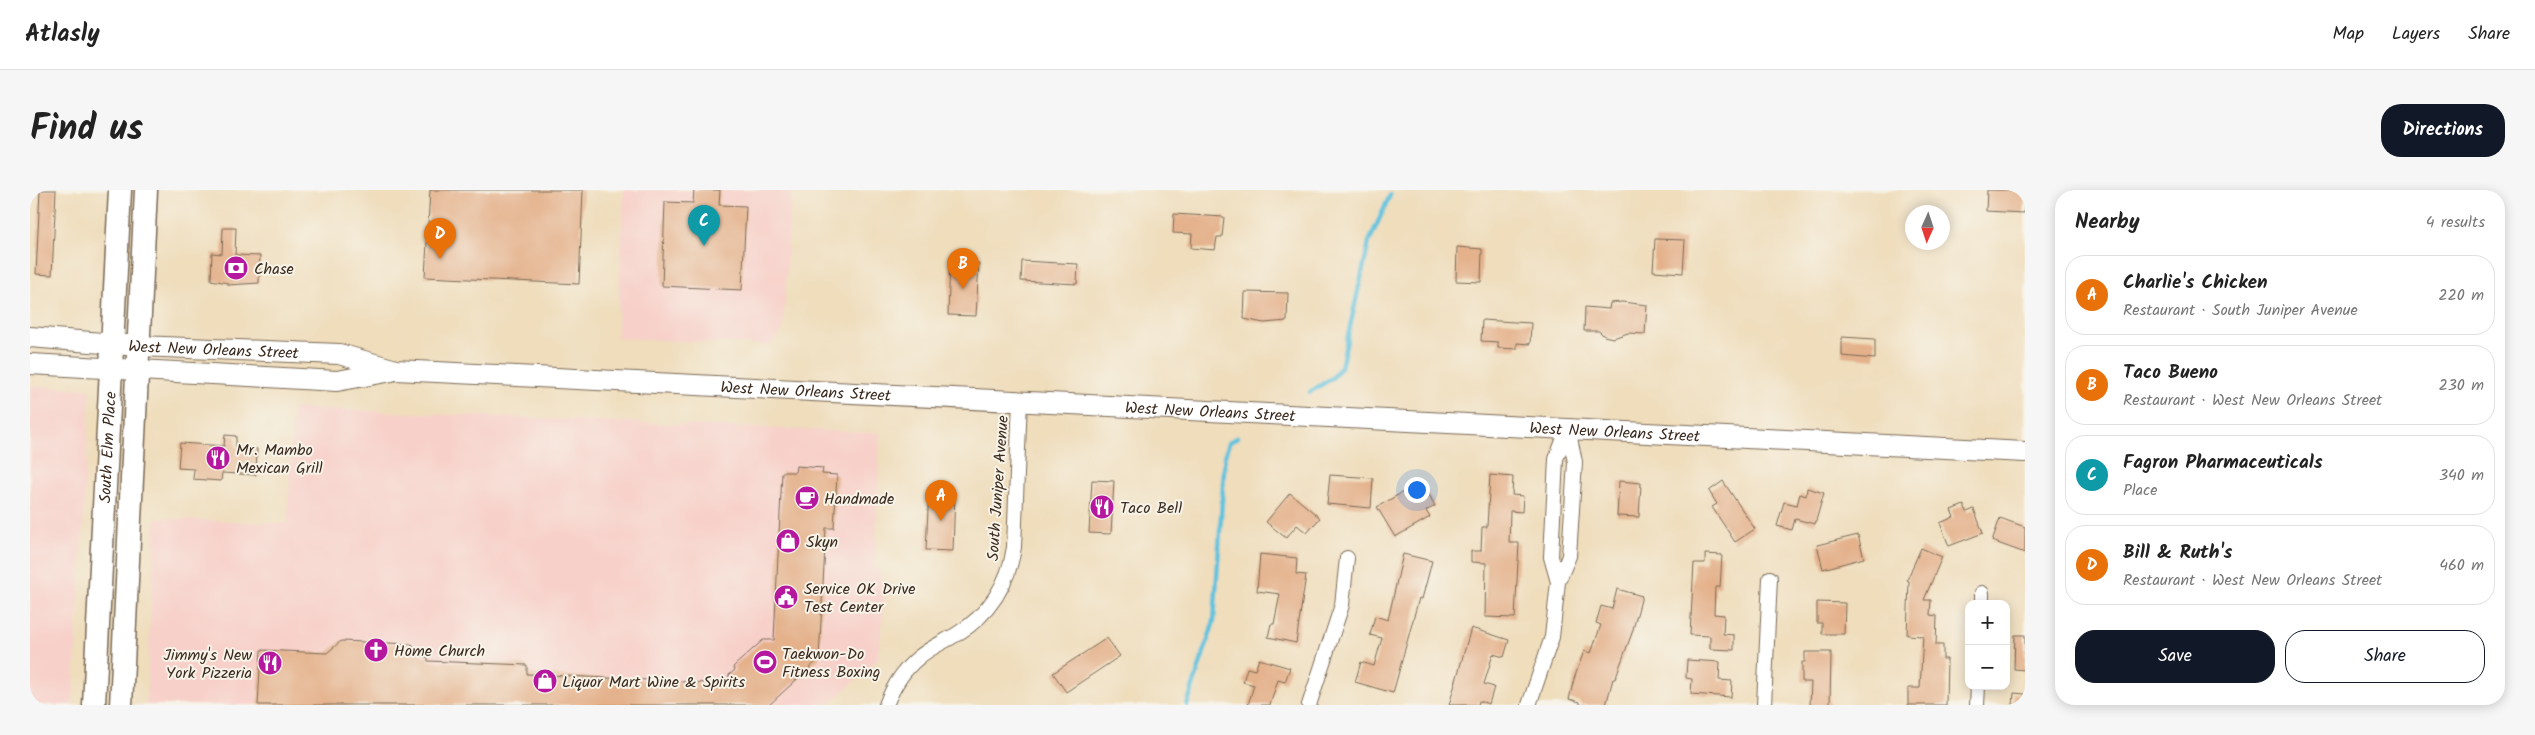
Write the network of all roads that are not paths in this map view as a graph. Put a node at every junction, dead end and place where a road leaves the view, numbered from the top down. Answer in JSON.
{"nodes":[{"id":1,"x":120,"y":190,"type":"edge"},
{"id":2,"x":146,"y":190,"type":"edge"},
{"id":3,"x":30,"y":337,"type":"edge"},
{"id":4,"x":113,"y":344,"type":"junction"},
{"id":5,"x":139,"y":346,"type":"junction"},
{"id":6,"x":30,"y":364,"type":"edge"},
{"id":7,"x":111,"y":370,"type":"junction"},
{"id":8,"x":396,"y":370,"type":"junction"},
{"id":9,"x":138,"y":371,"type":"junction"},
{"id":10,"x":1020,"y":400,"type":"junction"},
{"id":11,"x":1568,"y":428,"type":"junction"},
{"id":12,"x":2025,"y":452,"type":"edge"},
{"id":13,"x":1347,"y":558,"type":"dead end"},
{"id":14,"x":1770,"y":578,"type":"dead end"},
{"id":15,"x":98,"y":620,"type":"junction"},
{"id":16,"x":126,"y":621,"type":"junction"},
{"id":17,"x":1978,"y":690,"type":"edge"},
{"id":18,"x":1312,"y":704,"type":"edge"},
{"id":19,"x":94,"y":705,"type":"edge"},
{"id":20,"x":121,"y":705,"type":"edge"},
{"id":21,"x":886,"y":705,"type":"edge"},
{"id":22,"x":1529,"y":705,"type":"edge"},
{"id":23,"x":1764,"y":705,"type":"edge"},
{"id":24,"x":1976,"y":705,"type":"edge"}],
"edges":[{"from":1,"to":4,"type":"main road","name":"South Elm Place"},
{"from":2,"to":5,"type":"main road","name":"South Elm Place"},
{"from":3,"to":4,"type":"main road","name":"West New Orleans Street"},
{"from":4,"to":5,"type":"main road","name":"West New Orleans Street"},
{"from":4,"to":7,"type":"main road","name":"South Elm Place"},
{"from":5,"to":8,"type":"main road","name":"West New Orleans Street"},
{"from":5,"to":9,"type":"main road","name":"South Elm Place"},
{"from":6,"to":7,"type":"main road","name":"West New Orleans Street"},
{"from":7,"to":9,"type":"main road","name":"West New Orleans Street"},
{"from":7,"to":15,"type":"main road","name":"South Elm Place"},
{"from":8,"to":9,"type":"main road","name":"West New Orleans Street"},
{"from":8,"to":10,"type":"main road","name":"West New Orleans Street"},
{"from":9,"to":16,"type":"main road","name":"South Elm Place"},
{"from":10,"to":11,"type":"main road","name":"West New Orleans Street"},
{"from":10,"to":21,"type":"street","name":"South Juniper Avenue"},
{"from":11,"to":12,"type":"main road","name":"West New Orleans Street"},
{"from":11,"to":22,"type":"street"},
{"from":13,"to":18,"type":"street"},
{"from":14,"to":23,"type":"street"},
{"from":15,"to":16,"type":"main road"},
{"from":15,"to":19,"type":"main road","name":"South Elm Place"},
{"from":16,"to":20,"type":"main road","name":"South Elm Place"},
{"from":17,"to":24,"type":"street"}]}
